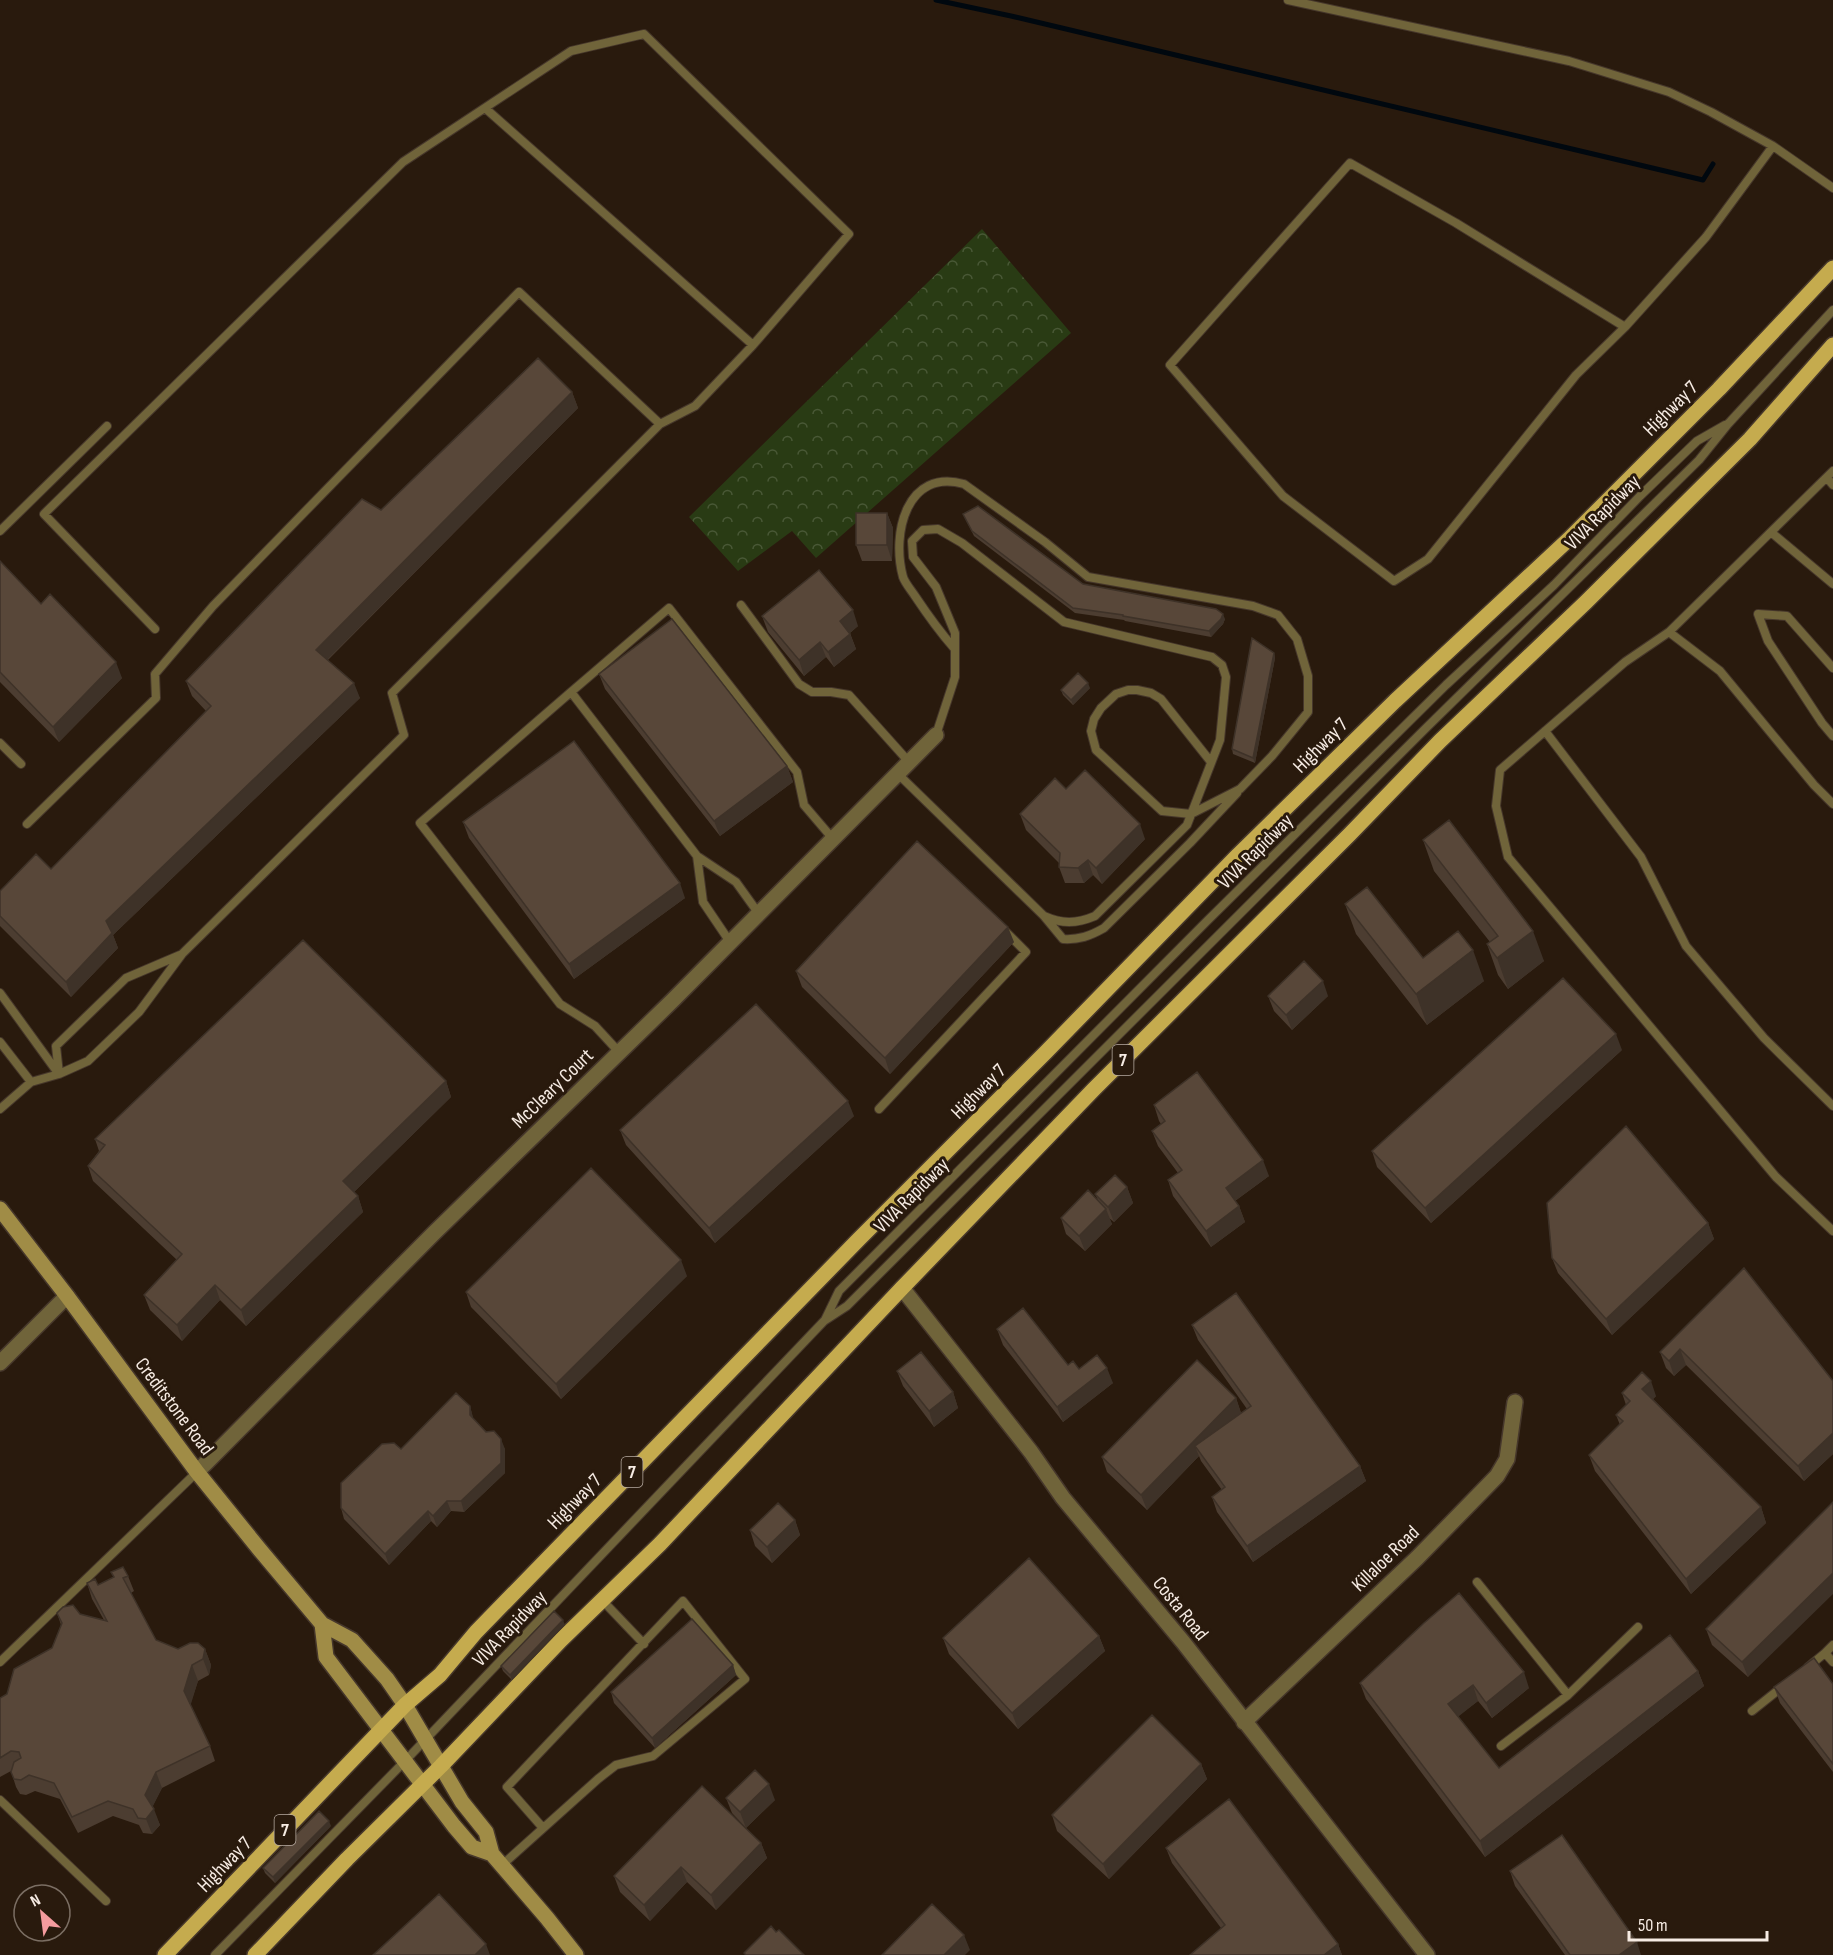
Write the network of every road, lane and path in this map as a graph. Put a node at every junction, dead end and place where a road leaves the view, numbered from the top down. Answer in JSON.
{"nodes":[{"id":1,"x":1288,"y":0,"type":"edge"},
{"id":2,"x":485,"y":108,"type":"junction"},
{"id":3,"x":1773,"y":146,"type":"junction"},
{"id":4,"x":1833,"y":188,"type":"edge"},
{"id":5,"x":1833,"y":268,"type":"edge"},
{"id":6,"x":1833,"y":310,"type":"edge"},
{"id":7,"x":1625,"y":327,"type":"junction"},
{"id":8,"x":753,"y":345,"type":"junction"},
{"id":9,"x":1833,"y":345,"type":"edge"},
{"id":10,"x":1728,"y":423,"type":"junction"},
{"id":11,"x":660,"y":424,"type":"junction"},
{"id":12,"x":107,"y":426,"type":"dead end"},
{"id":13,"x":1833,"y":471,"type":"edge"},
{"id":14,"x":1827,"y":478,"type":"junction"},
{"id":15,"x":1833,"y":485,"type":"edge"},
{"id":16,"x":0,"y":531,"type":"edge"},
{"id":17,"x":1772,"y":533,"type":"junction"},
{"id":18,"x":1833,"y":584,"type":"edge"},
{"id":19,"x":741,"y":605,"type":"dead end"},
{"id":20,"x":155,"y":629,"type":"dead end"},
{"id":21,"x":1669,"y":632,"type":"junction"},
{"id":22,"x":954,"y":648,"type":"junction"},
{"id":23,"x":1833,"y":668,"type":"edge"},
{"id":24,"x":571,"y":692,"type":"junction"},
{"id":25,"x":1545,"y":731,"type":"junction"},
{"id":26,"x":936,"y":735,"type":"joint"},
{"id":27,"x":1833,"y":736,"type":"edge"},
{"id":28,"x":0,"y":743,"type":"edge"},
{"id":29,"x":909,"y":762,"type":"junction"},
{"id":30,"x":1211,"y":762,"type":"junction"},
{"id":31,"x":21,"y":764,"type":"dead end"},
{"id":32,"x":897,"y":774,"type":"junction"},
{"id":33,"x":1240,"y":789,"type":"junction"},
{"id":34,"x":1833,"y":804,"type":"edge"},
{"id":35,"x":1191,"y":814,"type":"junction"},
{"id":36,"x":27,"y":824,"type":"dead end"},
{"id":37,"x":833,"y":839,"type":"junction"},
{"id":38,"x":697,"y":856,"type":"junction"},
{"id":39,"x":759,"y":914,"type":"junction"},
{"id":40,"x":1044,"y":916,"type":"junction"},
{"id":41,"x":1001,"y":927,"type":"edge"},
{"id":42,"x":730,"y":942,"type":"junction"},
{"id":43,"x":182,"y":954,"type":"junction"},
{"id":44,"x":0,"y":993,"type":"edge"},
{"id":45,"x":0,"y":1042,"type":"edge"},
{"id":46,"x":619,"y":1052,"type":"junction"},
{"id":47,"x":59,"y":1074,"type":"junction"},
{"id":48,"x":31,"y":1082,"type":"junction"},
{"id":49,"x":1833,"y":1106,"type":"edge"},
{"id":50,"x":0,"y":1109,"type":"edge"},
{"id":51,"x":879,"y":1110,"type":"dead end"},
{"id":52,"x":0,"y":1209,"type":"edge"},
{"id":53,"x":1833,"y":1231,"type":"edge"},
{"id":54,"x":902,"y":1288,"type":"junction"},
{"id":55,"x":67,"y":1296,"type":"junction"},
{"id":56,"x":824,"y":1322,"type":"junction"},
{"id":57,"x":0,"y":1364,"type":"edge"},
{"id":58,"x":1515,"y":1402,"type":"dead end"},
{"id":59,"x":197,"y":1472,"type":"junction"},
{"id":60,"x":1477,"y":1582,"type":"dead end"},
{"id":61,"x":602,"y":1600,"type":"junction"},
{"id":62,"x":322,"y":1624,"type":"junction"},
{"id":63,"x":1638,"y":1626,"type":"dead end"},
{"id":64,"x":644,"y":1644,"type":"junction"},
{"id":65,"x":1833,"y":1646,"type":"edge"},
{"id":66,"x":1826,"y":1653,"type":"junction"},
{"id":67,"x":0,"y":1662,"type":"edge"},
{"id":68,"x":1833,"y":1662,"type":"edge"},
{"id":69,"x":1798,"y":1675,"type":"edge"},
{"id":70,"x":1789,"y":1682,"type":"edge"},
{"id":71,"x":1568,"y":1695,"type":"junction"},
{"id":72,"x":405,"y":1705,"type":"junction"},
{"id":73,"x":1752,"y":1711,"type":"dead end"},
{"id":74,"x":1244,"y":1722,"type":"junction"},
{"id":75,"x":381,"y":1730,"type":"junction"},
{"id":76,"x":425,"y":1739,"type":"junction"},
{"id":77,"x":1502,"y":1746,"type":"dead end"},
{"id":78,"x":405,"y":1761,"type":"junction"},
{"id":79,"x":441,"y":1766,"type":"junction"},
{"id":80,"x":423,"y":1784,"type":"junction"},
{"id":81,"x":0,"y":1800,"type":"edge"},
{"id":82,"x":543,"y":1828,"type":"junction"},
{"id":83,"x":496,"y":1860,"type":"junction"},
{"id":84,"x":106,"y":1900,"type":"dead end"},
{"id":85,"x":165,"y":1955,"type":"edge"},
{"id":86,"x":215,"y":1955,"type":"edge"},
{"id":87,"x":255,"y":1955,"type":"edge"},
{"id":88,"x":576,"y":1955,"type":"edge"},
{"id":89,"x":1427,"y":1955,"type":"edge"}],
"edges":[{"from":1,"to":3,"type":"lane"},
{"from":2,"to":8,"type":"lane"},
{"from":2,"to":8,"type":"lane"},
{"from":2,"to":20,"type":"lane"},
{"from":3,"to":4,"type":"lane"},
{"from":3,"to":7,"type":"lane"},
{"from":5,"to":72,"type":"main road","name":"Highway 7","number":"7"},
{"from":6,"to":10,"type":"lane","name":"VIVA Rapidway"},
{"from":7,"to":7,"type":"lane"},
{"from":8,"to":11,"type":"lane"},
{"from":9,"to":54,"type":"main road","number":"7"},
{"from":10,"to":56,"type":"lane","name":"VIVA Rapidway"},
{"from":10,"to":56,"type":"lane","name":"VIVA Rapidway"},
{"from":11,"to":36,"type":"lane"},
{"from":11,"to":43,"type":"lane"},
{"from":12,"to":16,"type":"lane"},
{"from":13,"to":14,"type":"lane"},
{"from":14,"to":15,"type":"lane"},
{"from":14,"to":17,"type":"lane"},
{"from":17,"to":18,"type":"lane"},
{"from":17,"to":21,"type":"lane"},
{"from":19,"to":29,"type":"lane"},
{"from":21,"to":25,"type":"lane"},
{"from":21,"to":34,"type":"lane"},
{"from":22,"to":26,"type":"lane"},
{"from":22,"to":30,"type":"lane"},
{"from":22,"to":33,"type":"lane"},
{"from":23,"to":27,"type":"lane"},
{"from":24,"to":37,"type":"lane"},
{"from":24,"to":38,"type":"lane"},
{"from":24,"to":46,"type":"lane"},
{"from":25,"to":49,"type":"lane"},
{"from":25,"to":53,"type":"lane"},
{"from":26,"to":29,"type":"street","name":"McCleary Court"},
{"from":28,"to":31,"type":"lane"},
{"from":29,"to":32,"type":"street","name":"McCleary Court"},
{"from":30,"to":35,"type":"lane"},
{"from":30,"to":35,"type":"lane"},
{"from":32,"to":37,"type":"street","name":"McCleary Court"},
{"from":32,"to":40,"type":"lane"},
{"from":33,"to":35,"type":"lane"},
{"from":33,"to":40,"type":"lane"},
{"from":35,"to":40,"type":"lane"},
{"from":37,"to":39,"type":"street","name":"McCleary Court"},
{"from":38,"to":39,"type":"lane"},
{"from":38,"to":42,"type":"lane"},
{"from":39,"to":42,"type":"street","name":"McCleary Court"},
{"from":41,"to":51,"type":"lane"},
{"from":42,"to":46,"type":"street","name":"McCleary Court"},
{"from":43,"to":47,"type":"lane"},
{"from":43,"to":47,"type":"lane"},
{"from":44,"to":47,"type":"lane"},
{"from":45,"to":48,"type":"lane"},
{"from":46,"to":59,"type":"street","name":"McCleary Court"},
{"from":47,"to":48,"type":"lane"},
{"from":48,"to":50,"type":"lane"},
{"from":52,"to":55,"type":"street","name":"Creditstone Road"},
{"from":54,"to":61,"type":"main road","number":"7"},
{"from":54,"to":74,"type":"street","name":"Costa Road"},
{"from":55,"to":57,"type":"street"},
{"from":55,"to":59,"type":"street","name":"Creditstone Road"},
{"from":56,"to":76,"type":"lane","name":"VIVA Rapidway"},
{"from":58,"to":74,"type":"street","name":"Killaloe Road"},
{"from":59,"to":62,"type":"street","name":"Creditstone Road"},
{"from":59,"to":67,"type":"lane"},
{"from":60,"to":71,"type":"lane"},
{"from":61,"to":64,"type":"lane"},
{"from":61,"to":79,"type":"main road","number":"7"},
{"from":62,"to":72,"type":"street","name":"Creditstone Road"},
{"from":62,"to":75,"type":"street","name":"Creditstone Road"},
{"from":63,"to":71,"type":"lane"},
{"from":64,"to":82,"type":"lane"},
{"from":64,"to":82,"type":"lane"},
{"from":65,"to":66,"type":"lane"},
{"from":66,"to":68,"type":"lane"},
{"from":66,"to":69,"type":"lane"},
{"from":70,"to":73,"type":"lane"},
{"from":71,"to":77,"type":"lane"},
{"from":72,"to":75,"type":"main road","name":"Highway 7","number":"7"},
{"from":72,"to":76,"type":"street","name":"Creditstone Road"},
{"from":74,"to":89,"type":"street","name":"Costa Road"},
{"from":75,"to":78,"type":"street","name":"Creditstone Road"},
{"from":75,"to":85,"type":"main road","name":"Highway 7","number":"7"},
{"from":76,"to":78,"type":"lane","name":"VIVA Rapidway"},
{"from":76,"to":79,"type":"street","name":"Creditstone Road"},
{"from":78,"to":80,"type":"street","name":"Creditstone Road"},
{"from":78,"to":86,"type":"lane","name":"VIVA Rapidway"},
{"from":79,"to":80,"type":"main road","number":"7"},
{"from":79,"to":83,"type":"street","name":"Creditstone Road"},
{"from":80,"to":83,"type":"street","name":"Creditstone Road"},
{"from":80,"to":87,"type":"main road","number":"7"},
{"from":81,"to":84,"type":"lane"},
{"from":82,"to":83,"type":"lane"},
{"from":83,"to":88,"type":"street","name":"Creditstone Road"}]}
